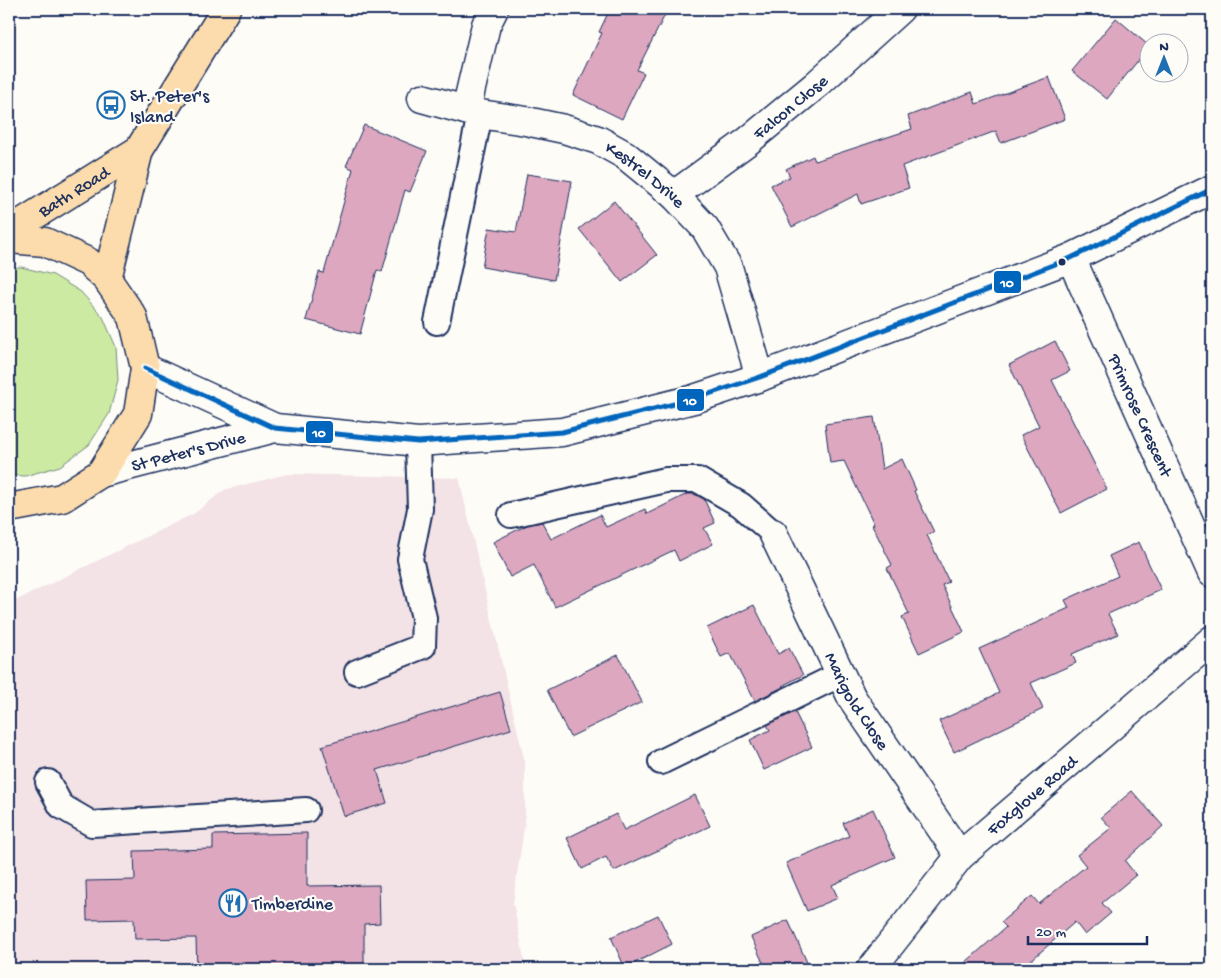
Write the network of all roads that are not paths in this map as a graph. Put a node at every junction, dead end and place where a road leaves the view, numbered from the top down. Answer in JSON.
{"nodes":[{"id":1,"x":226,"y":9,"type":"edge"},
{"id":2,"x":494,"y":9,"type":"edge"},
{"id":3,"x":900,"y":9,"type":"edge"},
{"id":4,"x":422,"y":98,"type":"dead end"},
{"id":5,"x":473,"y":112,"type":"junction"},
{"id":6,"x":140,"y":150,"type":"junction"},
{"id":7,"x":1212,"y":189,"type":"edge"},
{"id":8,"x":674,"y":195,"type":"junction"},
{"id":9,"x":9,"y":231,"type":"edge"},
{"id":10,"x":9,"y":239,"type":"edge"},
{"id":11,"x":1071,"y":258,"type":"junction"},
{"id":12,"x":107,"y":278,"type":"junction"},
{"id":13,"x":437,"y":322,"type":"dead end"},
{"id":14,"x":145,"y":368,"type":"junction"},
{"id":15,"x":760,"y":377,"type":"junction"},
{"id":16,"x":275,"y":428,"type":"junction"},
{"id":17,"x":418,"y":442,"type":"junction"},
{"id":18,"x":101,"y":472,"type":"junction"},
{"id":19,"x":9,"y":508,"type":"edge"},
{"id":20,"x":511,"y":516,"type":"dead end"},
{"id":21,"x":773,"y":533,"type":"joint"},
{"id":22,"x":1212,"y":573,"type":"edge"},
{"id":23,"x":1212,"y":640,"type":"edge"},
{"id":24,"x":357,"y":672,"type":"dead end"},
{"id":25,"x":841,"y":674,"type":"junction"},
{"id":26,"x":661,"y":762,"type":"dead end"},
{"id":27,"x":48,"y":782,"type":"dead end"},
{"id":28,"x":306,"y":810,"type":"dead end"},
{"id":29,"x":960,"y":856,"type":"junction"},
{"id":30,"x":871,"y":969,"type":"edge"}],
"edges":[{"from":1,"to":6,"type":"main road","name":"Bath Road"},
{"from":2,"to":5,"type":"street"},
{"from":3,"to":8,"type":"street","name":"Falcon Close"},
{"from":4,"to":5,"type":"street","name":"Kestrel Drive"},
{"from":5,"to":8,"type":"street","name":"Kestrel Drive"},
{"from":5,"to":13,"type":"lane"},
{"from":6,"to":9,"type":"main road","name":"Bath Road"},
{"from":6,"to":12,"type":"main road","name":"Bath Road"},
{"from":7,"to":11,"type":"street","name":"St Peter's Drive"},
{"from":8,"to":15,"type":"street","name":"Kestrel Drive"},
{"from":10,"to":12,"type":"main road","name":"Bath Road"},
{"from":11,"to":15,"type":"street","name":"St Peter's Drive"},
{"from":11,"to":22,"type":"street","name":"Primrose Crescent"},
{"from":12,"to":14,"type":"main road","name":"Bath Road"},
{"from":14,"to":16,"type":"street","name":"St Peter's Drive"},
{"from":14,"to":18,"type":"main road","name":"Bath Road"},
{"from":15,"to":17,"type":"street","name":"St Peter's Drive"},
{"from":16,"to":17,"type":"street","name":"St Peter's Drive"},
{"from":16,"to":18,"type":"street","name":"St Peter's Drive"},
{"from":17,"to":24,"type":"lane"},
{"from":18,"to":19,"type":"main road","name":"Bath Road"},
{"from":20,"to":21,"type":"lane"},
{"from":21,"to":25,"type":"street","name":"Marigold Close"},
{"from":23,"to":29,"type":"street","name":"Foxglove Road"},
{"from":25,"to":26,"type":"lane"},
{"from":25,"to":29,"type":"street","name":"Marigold Close"},
{"from":27,"to":28,"type":"lane"},
{"from":29,"to":30,"type":"street","name":"Foxglove Road"}]}
